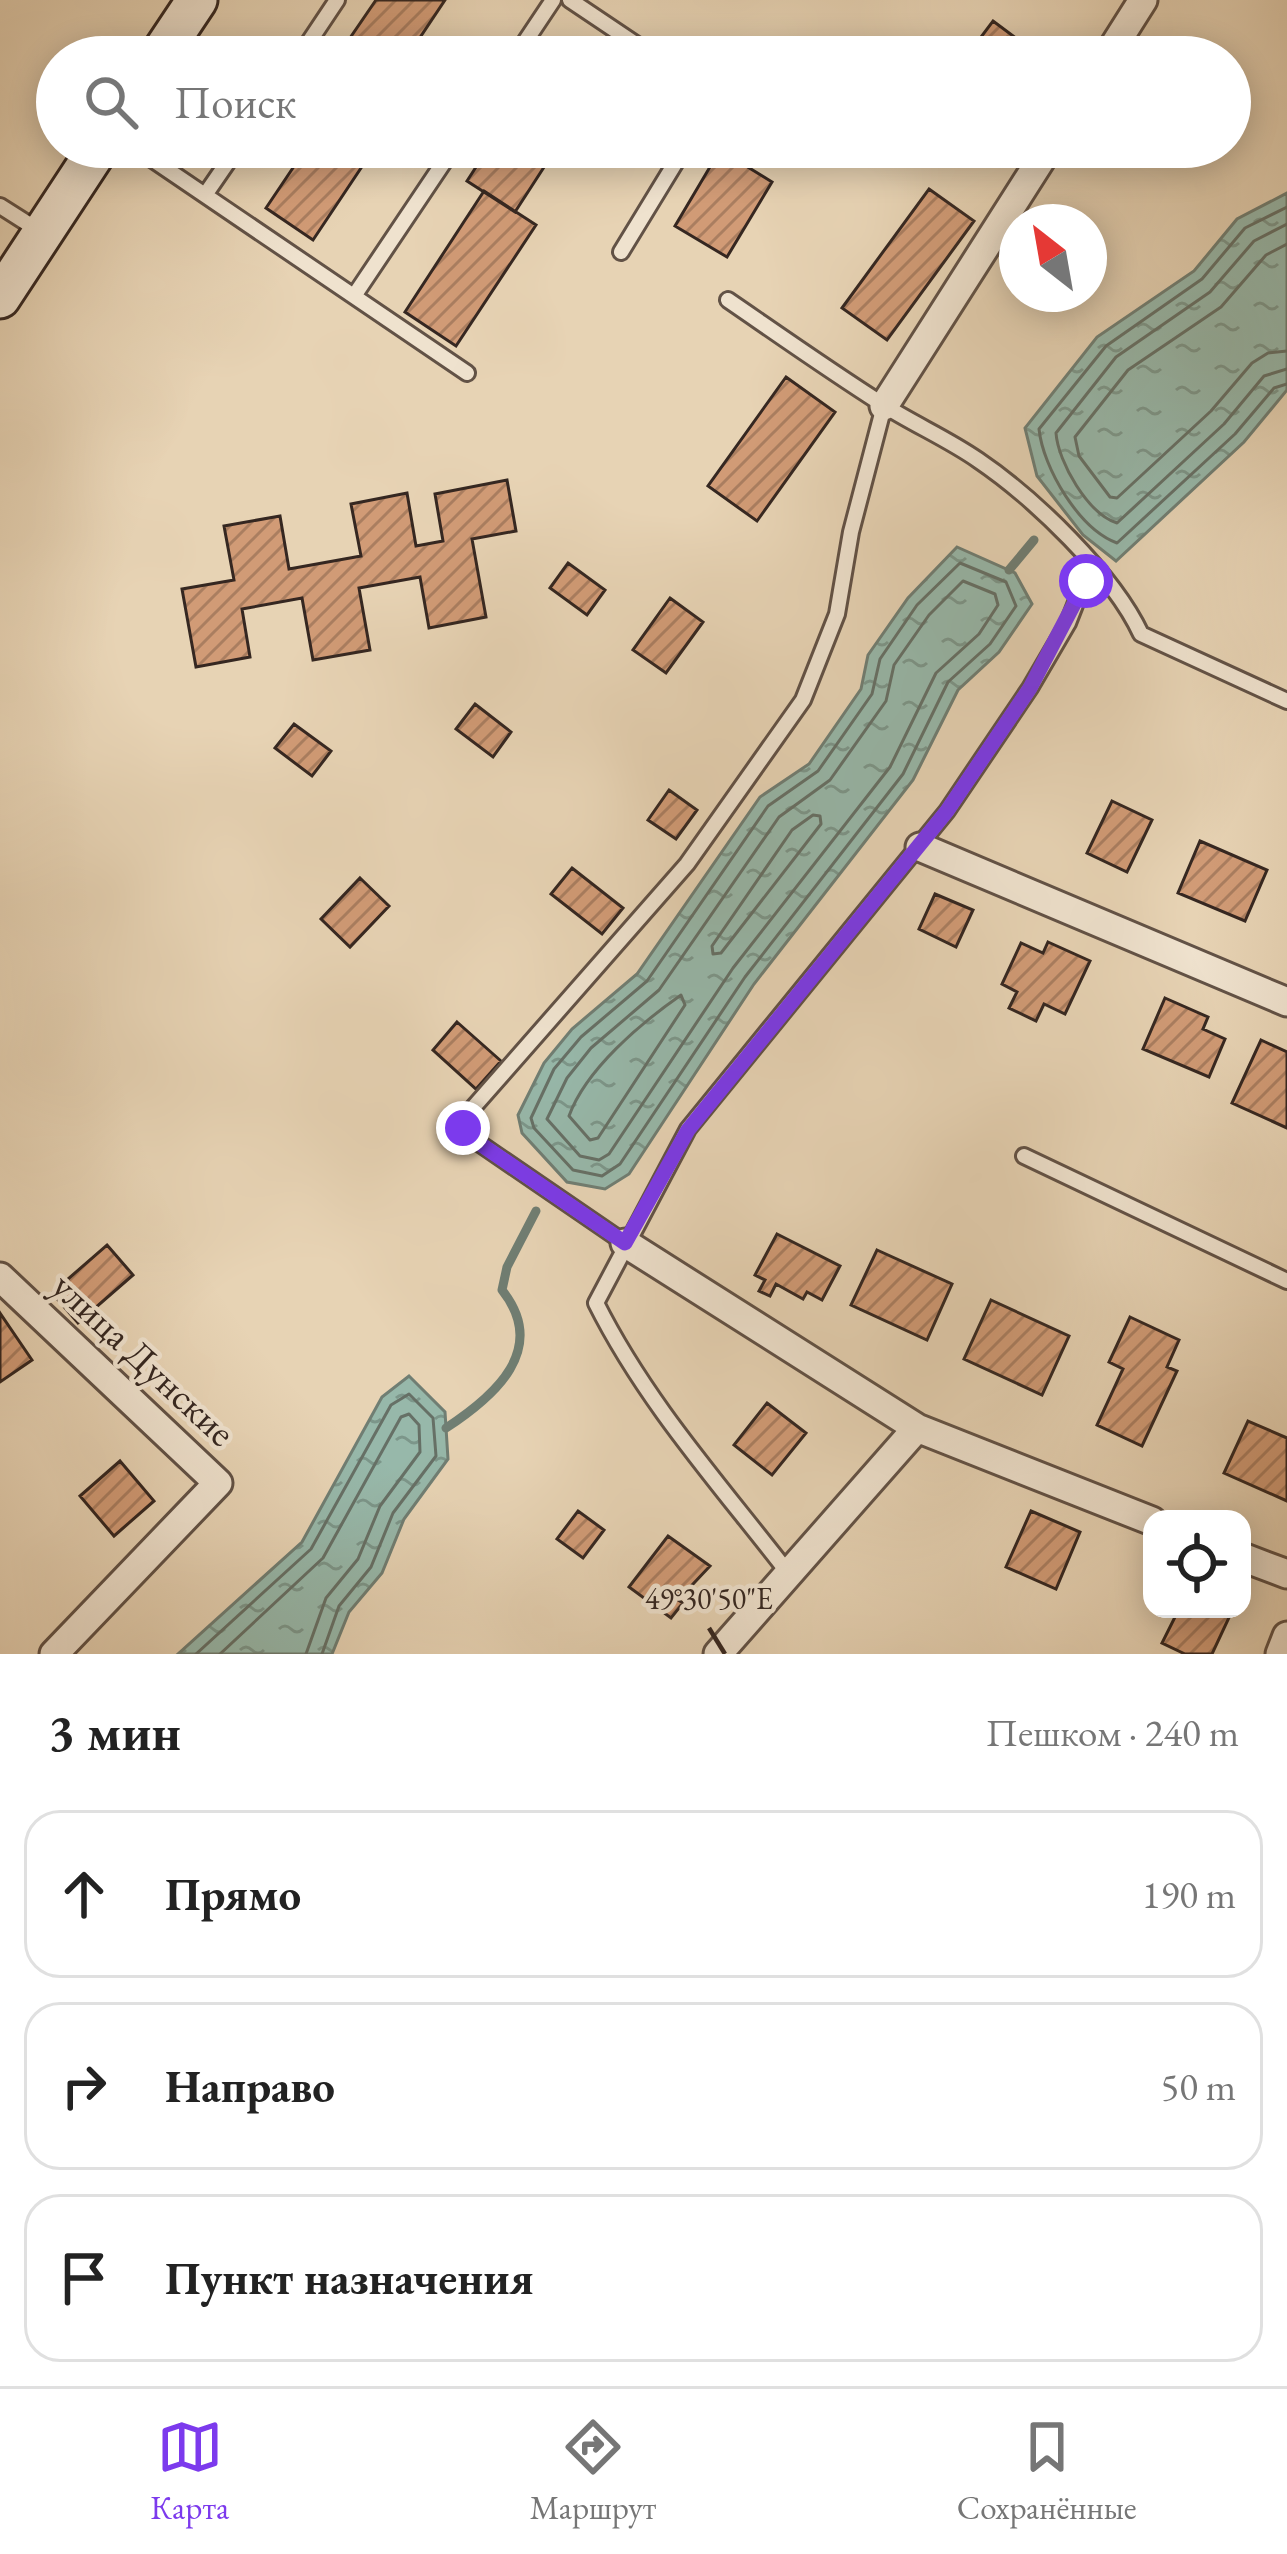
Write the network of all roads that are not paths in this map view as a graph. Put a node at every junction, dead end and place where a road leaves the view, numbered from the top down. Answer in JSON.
{"nodes":[{"id":1,"x":196,"y":0,"type":"edge"},
{"id":2,"x":337,"y":0,"type":"edge"},
{"id":3,"x":553,"y":0,"type":"edge"},
{"id":4,"x":571,"y":0,"type":"edge"},
{"id":5,"x":1143,"y":0,"type":"edge"},
{"id":6,"x":173,"y":36,"type":"edge"},
{"id":7,"x":313,"y":36,"type":"edge"},
{"id":8,"x":529,"y":36,"type":"edge"},
{"id":9,"x":624,"y":36,"type":"edge"},
{"id":10,"x":1120,"y":36,"type":"edge"},
{"id":11,"x":86,"y":168,"type":"edge"},
{"id":12,"x":165,"y":168,"type":"edge"},
{"id":13,"x":224,"y":168,"type":"edge"},
{"id":14,"x":440,"y":168,"type":"edge"},
{"id":15,"x":672,"y":168,"type":"edge"},
{"id":16,"x":1036,"y":168,"type":"edge"},
{"id":17,"x":205,"y":195,"type":"junction"},
{"id":18,"x":0,"y":206,"type":"edge"},
{"id":19,"x":43,"y":233,"type":"junction"},
{"id":20,"x":621,"y":252,"type":"dead end"},
{"id":21,"x":354,"y":296,"type":"junction"},
{"id":22,"x":0,"y":298,"type":"edge"},
{"id":23,"x":728,"y":300,"type":"dead end"},
{"id":24,"x":467,"y":374,"type":"dead end"},
{"id":25,"x":884,"y":406,"type":"junction"},
{"id":26,"x":1091,"y":564,"type":"junction"},
{"id":27,"x":1287,"y":701,"type":"edge"},
{"id":28,"x":920,"y":847,"type":"junction"},
{"id":29,"x":1287,"y":1002,"type":"edge"},
{"id":30,"x":1024,"y":1156,"type":"dead end"},
{"id":31,"x":625,"y":1243,"type":"junction"},
{"id":32,"x":0,"y":1276,"type":"edge"},
{"id":33,"x":1287,"y":1281,"type":"edge"},
{"id":34,"x":917,"y":1428,"type":"junction"},
{"id":35,"x":1143,"y":1517,"type":"edge"},
{"id":36,"x":1251,"y":1560,"type":"edge"},
{"id":37,"x":789,"y":1574,"type":"junction"},
{"id":38,"x":1287,"y":1574,"type":"edge"},
{"id":39,"x":1287,"y":1636,"type":"edge"},
{"id":40,"x":54,"y":1654,"type":"edge"},
{"id":41,"x":718,"y":1654,"type":"edge"},
{"id":42,"x":1280,"y":1654,"type":"edge"}],
"edges":[{"from":1,"to":6,"type":"street"},
{"from":2,"to":7,"type":"lane"},
{"from":3,"to":8,"type":"lane"},
{"from":4,"to":9,"type":"lane"},
{"from":5,"to":10,"type":"street"},
{"from":11,"to":19,"type":"street"},
{"from":12,"to":17,"type":"lane"},
{"from":13,"to":17,"type":"lane"},
{"from":14,"to":21,"type":"lane"},
{"from":15,"to":20,"type":"lane"},
{"from":16,"to":25,"type":"street"},
{"from":17,"to":21,"type":"lane"},
{"from":18,"to":19,"type":"lane"},
{"from":19,"to":22,"type":"street"},
{"from":21,"to":24,"type":"lane"},
{"from":23,"to":25,"type":"lane"},
{"from":25,"to":26,"type":"lane"},
{"from":25,"to":31,"type":"lane"},
{"from":26,"to":27,"type":"lane"},
{"from":26,"to":28,"type":"lane"},
{"from":28,"to":29,"type":"street"},
{"from":28,"to":31,"type":"lane"},
{"from":30,"to":33,"type":"lane"},
{"from":31,"to":34,"type":"street"},
{"from":31,"to":37,"type":"lane"},
{"from":32,"to":40,"type":"street","name":"улица Дунские"},
{"from":34,"to":35,"type":"street"},
{"from":34,"to":37,"type":"street"},
{"from":36,"to":38,"type":"street"},
{"from":37,"to":41,"type":"street"},
{"from":39,"to":42,"type":"street"}]}
